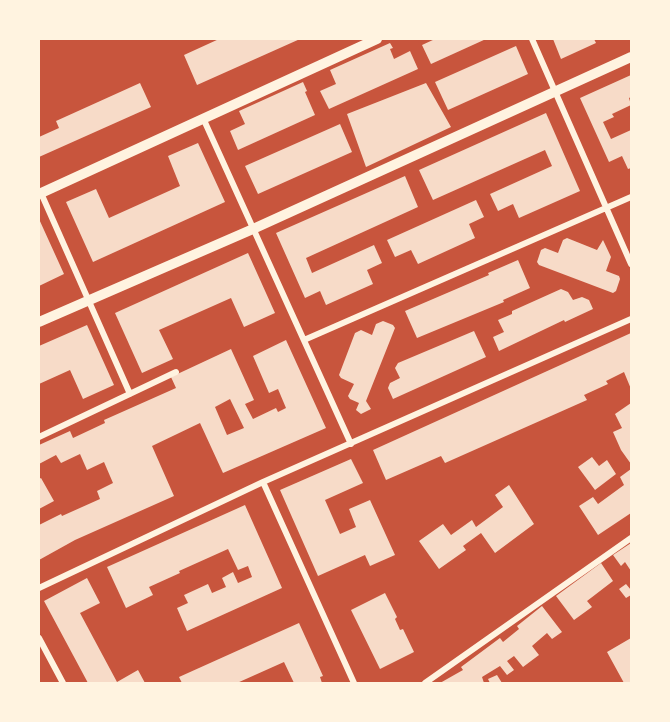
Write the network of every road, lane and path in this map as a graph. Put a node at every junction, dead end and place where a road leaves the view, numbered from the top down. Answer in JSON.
{"nodes":[{"id":1,"x":377,"y":39,"type":"edge"},
{"id":2,"x":532,"y":39,"type":"edge"},
{"id":3,"x":631,"y":57,"type":"edge"},
{"id":4,"x":555,"y":92,"type":"junction"},
{"id":5,"x":203,"y":118,"type":"junction"},
{"id":6,"x":40,"y":193,"type":"edge"},
{"id":7,"x":631,"y":197,"type":"edge"},
{"id":8,"x":607,"y":208,"type":"junction"},
{"id":9,"x":253,"y":229,"type":"junction"},
{"id":10,"x":631,"y":264,"type":"edge"},
{"id":11,"x":90,"y":300,"type":"junction"},
{"id":12,"x":631,"y":319,"type":"edge"},
{"id":13,"x":39,"y":322,"type":"edge"},
{"id":14,"x":304,"y":340,"type":"junction"},
{"id":15,"x":176,"y":372,"type":"dead end"},
{"id":16,"x":129,"y":394,"type":"junction"},
{"id":17,"x":39,"y":437,"type":"edge"},
{"id":18,"x":351,"y":444,"type":"junction"},
{"id":19,"x":263,"y":482,"type":"junction"},
{"id":20,"x":631,"y":538,"type":"edge"},
{"id":21,"x":39,"y":588,"type":"edge"},
{"id":22,"x":39,"y":638,"type":"edge"},
{"id":23,"x":63,"y":683,"type":"edge"},
{"id":24,"x":354,"y":683,"type":"edge"},
{"id":25,"x":425,"y":683,"type":"edge"}],
"edges":[{"from":1,"to":5,"type":"street"},
{"from":2,"to":4,"type":"street"},
{"from":3,"to":4,"type":"street"},
{"from":4,"to":8,"type":"street"},
{"from":4,"to":9,"type":"street"},
{"from":5,"to":6,"type":"street"},
{"from":5,"to":9,"type":"street"},
{"from":6,"to":11,"type":"street"},
{"from":7,"to":8,"type":"street"},
{"from":8,"to":10,"type":"street"},
{"from":8,"to":14,"type":"street"},
{"from":9,"to":11,"type":"street"},
{"from":9,"to":14,"type":"street"},
{"from":11,"to":13,"type":"street"},
{"from":11,"to":16,"type":"street"},
{"from":12,"to":18,"type":"street"},
{"from":14,"to":18,"type":"street"},
{"from":15,"to":16,"type":"street"},
{"from":16,"to":17,"type":"street"},
{"from":18,"to":19,"type":"street"},
{"from":19,"to":21,"type":"street"},
{"from":19,"to":24,"type":"street"},
{"from":20,"to":25,"type":"street"},
{"from":22,"to":23,"type":"street"}]}
